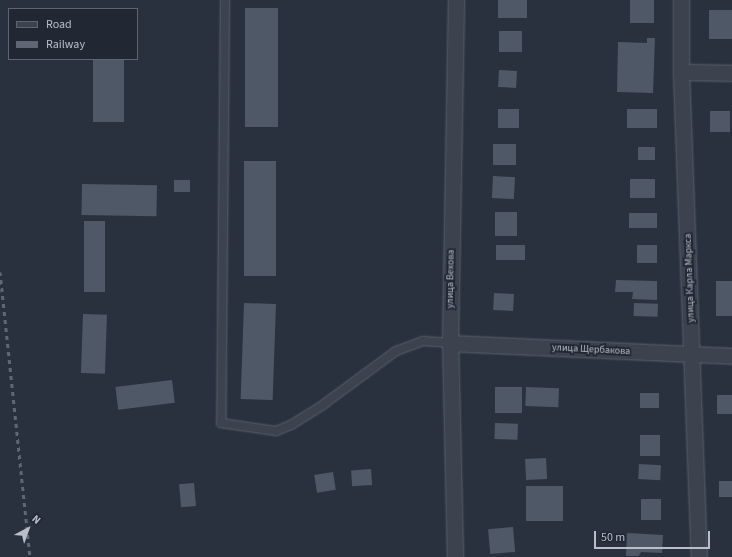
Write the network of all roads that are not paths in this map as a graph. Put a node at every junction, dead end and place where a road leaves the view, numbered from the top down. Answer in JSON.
{"nodes":[{"id":1,"x":225,"y":0,"type":"edge"},
{"id":2,"x":456,"y":0,"type":"edge"},
{"id":3,"x":681,"y":0,"type":"edge"},
{"id":4,"x":682,"y":72,"type":"junction"},
{"id":5,"x":732,"y":73,"type":"edge"},
{"id":6,"x":450,"y":343,"type":"junction"},
{"id":7,"x":693,"y":356,"type":"junction"},
{"id":8,"x":732,"y":356,"type":"edge"},
{"id":9,"x":455,"y":557,"type":"edge"},
{"id":10,"x":699,"y":557,"type":"edge"}],
"edges":[{"from":1,"to":6,"type":"lane"},
{"from":2,"to":6,"type":"street","name":"улица Вехова"},
{"from":3,"to":4,"type":"street","name":"улица Карла Маркса"},
{"from":4,"to":5,"type":"street"},
{"from":4,"to":7,"type":"street","name":"улица Карла Маркса"},
{"from":6,"to":7,"type":"street","name":"улица Щербакова"},
{"from":6,"to":9,"type":"street","name":"улица Вехова"},
{"from":7,"to":8,"type":"street","name":"улица Щербакова"},
{"from":7,"to":10,"type":"street","name":"улица Карла Маркса"}]}
